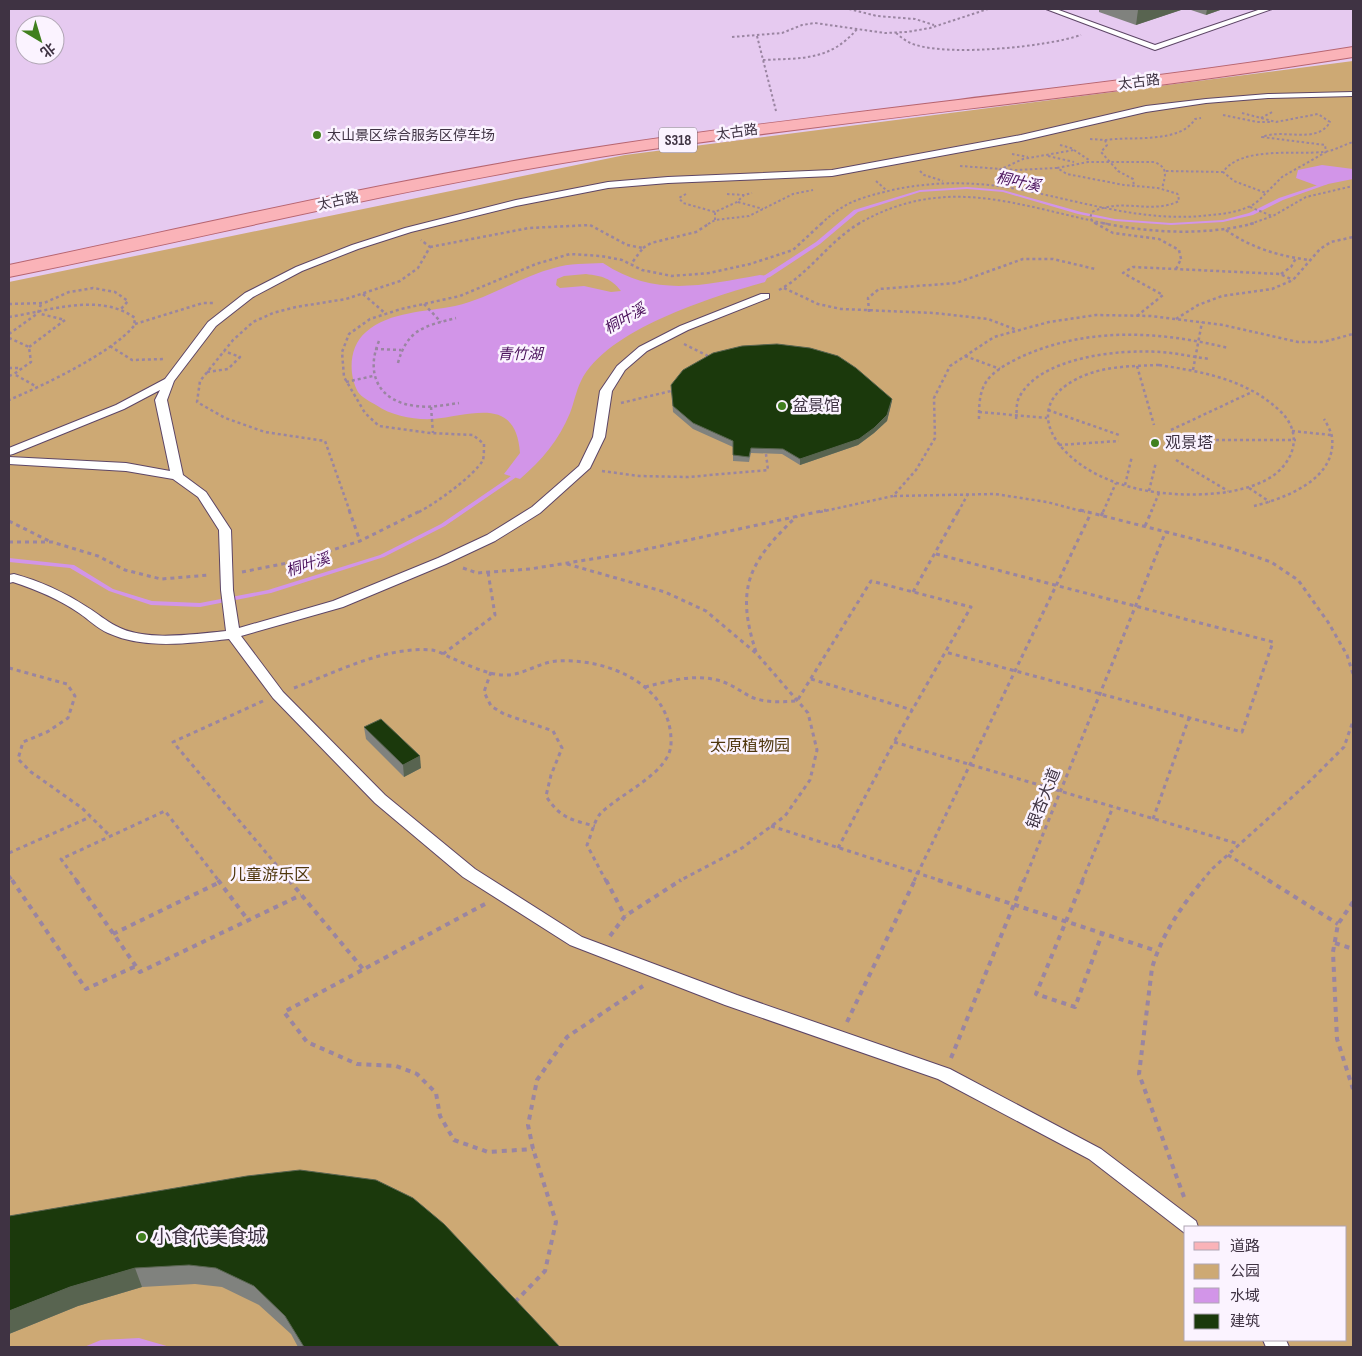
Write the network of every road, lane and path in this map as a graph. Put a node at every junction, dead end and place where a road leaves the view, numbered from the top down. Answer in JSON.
{"nodes":[{"id":1,"x":849,"y":9,"type":"edge"},
{"id":2,"x":988,"y":9,"type":"edge"},
{"id":3,"x":1050,"y":9,"type":"edge"},
{"id":4,"x":1268,"y":9,"type":"edge"},
{"id":5,"x":934,"y":26,"type":"junction"},
{"id":6,"x":1098,"y":26,"type":"junction"},
{"id":7,"x":857,"y":29,"type":"junction"},
{"id":8,"x":896,"y":33,"type":"junction"},
{"id":9,"x":757,"y":36,"type":"junction"},
{"id":10,"x":732,"y":37,"type":"dead end"},
{"id":11,"x":1353,"y":45,"type":"edge"},
{"id":12,"x":1353,"y":52,"type":"edge"},
{"id":13,"x":763,"y":60,"type":"junction"},
{"id":14,"x":1353,"y":94,"type":"edge"},
{"id":15,"x":1223,"y":115,"type":"junction"},
{"id":16,"x":1216,"y":116,"type":"dead end"},
{"id":17,"x":1202,"y":118,"type":"dead end"},
{"id":18,"x":783,"y":120,"type":"junction"},
{"id":19,"x":1278,"y":122,"type":"junction"},
{"id":20,"x":1086,"y":139,"type":"dead end"},
{"id":21,"x":1105,"y":140,"type":"junction"},
{"id":22,"x":1065,"y":142,"type":"dead end"},
{"id":23,"x":1074,"y":150,"type":"junction"},
{"id":24,"x":1012,"y":151,"type":"dead end"},
{"id":25,"x":1048,"y":156,"type":"junction"},
{"id":26,"x":1033,"y":157,"type":"junction"},
{"id":27,"x":912,"y":158,"type":"junction"},
{"id":28,"x":1089,"y":160,"type":"junction"},
{"id":29,"x":1075,"y":162,"type":"junction"},
{"id":30,"x":1108,"y":162,"type":"junction"},
{"id":31,"x":954,"y":165,"type":"dead end"},
{"id":32,"x":1057,"y":168,"type":"junction"},
{"id":33,"x":999,"y":170,"type":"junction"},
{"id":34,"x":1166,"y":171,"type":"junction"},
{"id":35,"x":1223,"y":172,"type":"dead end"},
{"id":36,"x":867,"y":182,"type":"dead end"},
{"id":37,"x":947,"y":183,"type":"dead end"},
{"id":38,"x":1134,"y":186,"type":"junction"},
{"id":39,"x":1353,"y":186,"type":"edge"},
{"id":40,"x":1162,"y":188,"type":"junction"},
{"id":41,"x":822,"y":189,"type":"dead end"},
{"id":42,"x":886,"y":190,"type":"dead end"},
{"id":43,"x":755,"y":192,"type":"dead end"},
{"id":44,"x":1266,"y":193,"type":"dead end"},
{"id":45,"x":686,"y":194,"type":"dead end"},
{"id":46,"x":721,"y":194,"type":"dead end"},
{"id":47,"x":744,"y":195,"type":"junction"},
{"id":48,"x":737,"y":202,"type":"junction"},
{"id":49,"x":1250,"y":207,"type":"dead end"},
{"id":50,"x":763,"y":209,"type":"junction"},
{"id":51,"x":715,"y":212,"type":"junction"},
{"id":52,"x":1272,"y":216,"type":"junction"},
{"id":53,"x":715,"y":220,"type":"junction"},
{"id":54,"x":408,"y":230,"type":"junction"},
{"id":55,"x":1226,"y":230,"type":"junction"},
{"id":56,"x":1353,"y":237,"type":"edge"},
{"id":57,"x":430,"y":247,"type":"junction"},
{"id":58,"x":643,"y":248,"type":"junction"},
{"id":59,"x":1296,"y":258,"type":"junction"},
{"id":60,"x":1309,"y":260,"type":"junction"},
{"id":61,"x":9,"y":262,"type":"edge"},
{"id":62,"x":631,"y":264,"type":"dead end"},
{"id":63,"x":1095,"y":268,"type":"dead end"},
{"id":64,"x":1176,"y":269,"type":"junction"},
{"id":65,"x":9,"y":270,"type":"edge"},
{"id":66,"x":1280,"y":274,"type":"junction"},
{"id":67,"x":1293,"y":280,"type":"junction"},
{"id":68,"x":784,"y":288,"type":"junction"},
{"id":69,"x":362,"y":294,"type":"junction"},
{"id":70,"x":765,"y":296,"type":"joint"},
{"id":71,"x":238,"y":303,"type":"junction"},
{"id":72,"x":9,"y":304,"type":"edge"},
{"id":73,"x":41,"y":304,"type":"junction"},
{"id":74,"x":424,"y":304,"type":"dead end"},
{"id":75,"x":121,"y":309,"type":"junction"},
{"id":76,"x":869,"y":312,"type":"junction"},
{"id":77,"x":38,"y":313,"type":"junction"},
{"id":78,"x":386,"y":314,"type":"dead end"},
{"id":79,"x":1136,"y":316,"type":"junction"},
{"id":80,"x":9,"y":317,"type":"edge"},
{"id":81,"x":456,"y":318,"type":"dead end"},
{"id":82,"x":1176,"y":319,"type":"junction"},
{"id":83,"x":440,"y":322,"type":"junction"},
{"id":84,"x":1202,"y":322,"type":"junction"},
{"id":85,"x":134,"y":324,"type":"junction"},
{"id":86,"x":1018,"y":330,"type":"junction"},
{"id":87,"x":1353,"y":334,"type":"edge"},
{"id":88,"x":9,"y":336,"type":"edge"},
{"id":89,"x":668,"y":336,"type":"junction"},
{"id":90,"x":1199,"y":340,"type":"junction"},
{"id":91,"x":379,"y":341,"type":"dead end"},
{"id":92,"x":110,"y":346,"type":"junction"},
{"id":93,"x":29,"y":347,"type":"junction"},
{"id":94,"x":1228,"y":348,"type":"dead end"},
{"id":95,"x":375,"y":349,"type":"junction"},
{"id":96,"x":400,"y":350,"type":"junction"},
{"id":97,"x":224,"y":351,"type":"junction"},
{"id":98,"x":965,"y":356,"type":"junction"},
{"id":99,"x":1196,"y":357,"type":"junction"},
{"id":100,"x":713,"y":358,"type":"edge"},
{"id":101,"x":1210,"y":359,"type":"dead end"},
{"id":102,"x":183,"y":363,"type":"junction"},
{"id":103,"x":398,"y":363,"type":"dead end"},
{"id":104,"x":1137,"y":366,"type":"junction"},
{"id":105,"x":9,"y":368,"type":"edge"},
{"id":106,"x":22,"y":368,"type":"junction"},
{"id":107,"x":1000,"y":369,"type":"junction"},
{"id":108,"x":1193,"y":370,"type":"junction"},
{"id":109,"x":206,"y":372,"type":"junction"},
{"id":110,"x":14,"y":374,"type":"junction"},
{"id":111,"x":9,"y":376,"type":"edge"},
{"id":112,"x":373,"y":376,"type":"junction"},
{"id":113,"x":169,"y":381,"type":"junction"},
{"id":114,"x":346,"y":382,"type":"dead end"},
{"id":115,"x":38,"y":388,"type":"junction"},
{"id":116,"x":671,"y":391,"type":"edge"},
{"id":117,"x":1252,"y":392,"type":"junction"},
{"id":118,"x":9,"y":400,"type":"edge"},
{"id":119,"x":459,"y":403,"type":"dead end"},
{"id":120,"x":431,"y":407,"type":"junction"},
{"id":121,"x":604,"y":408,"type":"junction"},
{"id":122,"x":1048,"y":410,"type":"junction"},
{"id":123,"x":979,"y":412,"type":"junction"},
{"id":124,"x":1016,"y":418,"type":"junction"},
{"id":125,"x":1047,"y":418,"type":"junction"},
{"id":126,"x":979,"y":419,"type":"dead end"},
{"id":127,"x":1324,"y":419,"type":"dead end"},
{"id":128,"x":1154,"y":426,"type":"dead end"},
{"id":129,"x":1172,"y":430,"type":"dead end"},
{"id":130,"x":1292,"y":431,"type":"junction"},
{"id":131,"x":433,"y":433,"type":"dead end"},
{"id":132,"x":1119,"y":435,"type":"dead end"},
{"id":133,"x":1332,"y":435,"type":"junction"},
{"id":134,"x":1186,"y":440,"type":"dead end"},
{"id":135,"x":1296,"y":440,"type":"junction"},
{"id":136,"x":1119,"y":441,"type":"dead end"},
{"id":137,"x":1058,"y":445,"type":"junction"},
{"id":138,"x":9,"y":452,"type":"edge"},
{"id":139,"x":766,"y":454,"type":"edge"},
{"id":140,"x":1132,"y":456,"type":"dead end"},
{"id":141,"x":1176,"y":460,"type":"dead end"},
{"id":142,"x":9,"y":461,"type":"edge"},
{"id":143,"x":1156,"y":462,"type":"dead end"},
{"id":144,"x":584,"y":468,"type":"junction"},
{"id":145,"x":177,"y":476,"type":"junction"},
{"id":146,"x":1116,"y":483,"type":"junction"},
{"id":147,"x":1125,"y":485,"type":"junction"},
{"id":148,"x":1249,"y":488,"type":"junction"},
{"id":149,"x":1149,"y":491,"type":"junction"},
{"id":150,"x":1228,"y":492,"type":"junction"},
{"id":151,"x":1159,"y":493,"type":"junction"},
{"id":152,"x":968,"y":494,"type":"junction"},
{"id":153,"x":893,"y":496,"type":"junction"},
{"id":154,"x":1270,"y":502,"type":"junction"},
{"id":155,"x":1254,"y":506,"type":"dead end"},
{"id":156,"x":1090,"y":513,"type":"junction"},
{"id":157,"x":798,"y":515,"type":"junction"},
{"id":158,"x":1101,"y":516,"type":"junction"},
{"id":159,"x":9,"y":521,"type":"edge"},
{"id":160,"x":1145,"y":526,"type":"junction"},
{"id":161,"x":1166,"y":532,"type":"junction"},
{"id":162,"x":360,"y":541,"type":"dead end"},
{"id":163,"x":52,"y":542,"type":"dead end"},
{"id":164,"x":936,"y":554,"type":"junction"},
{"id":165,"x":442,"y":561,"type":"junction"},
{"id":166,"x":564,"y":564,"type":"junction"},
{"id":167,"x":488,"y":572,"type":"junction"},
{"id":168,"x":9,"y":579,"type":"edge"},
{"id":169,"x":1056,"y":585,"type":"junction"},
{"id":170,"x":913,"y":592,"type":"junction"},
{"id":171,"x":1137,"y":606,"type":"junction"},
{"id":172,"x":233,"y":634,"type":"junction"},
{"id":173,"x":946,"y":652,"type":"junction"},
{"id":174,"x":442,"y":654,"type":"junction"},
{"id":175,"x":757,"y":654,"type":"junction"},
{"id":176,"x":9,"y":668,"type":"edge"},
{"id":177,"x":1015,"y":671,"type":"junction"},
{"id":178,"x":491,"y":672,"type":"junction"},
{"id":179,"x":1353,"y":674,"type":"edge"},
{"id":180,"x":811,"y":678,"type":"junction"},
{"id":181,"x":645,"y":687,"type":"junction"},
{"id":182,"x":1100,"y":694,"type":"junction"},
{"id":183,"x":278,"y":695,"type":"junction"},
{"id":184,"x":797,"y":701,"type":"junction"},
{"id":185,"x":912,"y":710,"type":"junction"},
{"id":186,"x":1189,"y":718,"type":"junction"},
{"id":187,"x":1353,"y":721,"type":"edge"},
{"id":188,"x":894,"y":742,"type":"junction"},
{"id":189,"x":971,"y":764,"type":"junction"},
{"id":190,"x":1061,"y":791,"type":"junction"},
{"id":191,"x":1113,"y":807,"type":"junction"},
{"id":192,"x":90,"y":816,"type":"junction"},
{"id":193,"x":1153,"y":818,"type":"junction"},
{"id":194,"x":595,"y":826,"type":"junction"},
{"id":195,"x":771,"y":826,"type":"junction"},
{"id":196,"x":110,"y":836,"type":"junction"},
{"id":197,"x":1239,"y":844,"type":"junction"},
{"id":198,"x":838,"y":848,"type":"junction"},
{"id":199,"x":9,"y":853,"type":"edge"},
{"id":200,"x":1228,"y":855,"type":"junction"},
{"id":201,"x":918,"y":874,"type":"junction"},
{"id":202,"x":9,"y":876,"type":"edge"},
{"id":203,"x":220,"y":882,"type":"junction"},
{"id":204,"x":502,"y":894,"type":"junction"},
{"id":205,"x":301,"y":895,"type":"junction"},
{"id":206,"x":1353,"y":902,"type":"edge"},
{"id":207,"x":1014,"y":905,"type":"junction"},
{"id":208,"x":625,"y":916,"type":"junction"},
{"id":209,"x":248,"y":920,"type":"junction"},
{"id":210,"x":1066,"y":922,"type":"junction"},
{"id":211,"x":1338,"y":924,"type":"junction"},
{"id":212,"x":114,"y":934,"type":"junction"},
{"id":213,"x":1102,"y":934,"type":"junction"},
{"id":214,"x":1335,"y":943,"type":"junction"},
{"id":215,"x":1353,"y":949,"type":"edge"},
{"id":216,"x":601,"y":950,"type":"junction"},
{"id":217,"x":1157,"y":951,"type":"junction"},
{"id":218,"x":136,"y":966,"type":"junction"},
{"id":219,"x":363,"y":969,"type":"junction"},
{"id":220,"x":663,"y":974,"type":"junction"},
{"id":221,"x":840,"y":1038,"type":"junction"},
{"id":222,"x":944,"y":1074,"type":"junction"},
{"id":223,"x":1353,"y":1089,"type":"edge"},
{"id":224,"x":533,"y":1149,"type":"junction"},
{"id":225,"x":1185,"y":1200,"type":"dead end"},
{"id":226,"x":1188,"y":1226,"type":"edge"},
{"id":227,"x":513,"y":1303,"type":"edge"}],
"edges":[{"from":1,"to":5,"type":"path"},
{"from":2,"to":5,"type":"path"},
{"from":3,"to":6,"type":"lane"},
{"from":4,"to":6,"type":"lane"},
{"from":5,"to":8,"type":"path"},
{"from":6,"to":8,"type":"path"},
{"from":7,"to":8,"type":"path"},
{"from":7,"to":9,"type":"path"},
{"from":7,"to":13,"type":"path"},
{"from":9,"to":10,"type":"path"},
{"from":9,"to":13,"type":"path"},
{"from":11,"to":18,"type":"main road","name":"太古路","number":"S318"},
{"from":12,"to":65,"type":"main road","name":"太古路","number":"S318"},
{"from":13,"to":18,"type":"path"},
{"from":14,"to":27,"type":"lane"},
{"from":15,"to":16,"type":"path"},
{"from":15,"to":19,"type":"path"},
{"from":15,"to":19,"type":"path"},
{"from":17,"to":21,"type":"path"},
{"from":18,"to":61,"type":"main road","name":"太古路","number":"S318"},
{"from":19,"to":44,"type":"path"},
{"from":20,"to":21,"type":"path"},
{"from":21,"to":30,"type":"path"},
{"from":22,"to":23,"type":"path"},
{"from":23,"to":25,"type":"path"},
{"from":23,"to":28,"type":"path"},
{"from":24,"to":26,"type":"path"},
{"from":25,"to":26,"type":"path"},
{"from":25,"to":29,"type":"path"},
{"from":26,"to":33,"type":"path"},
{"from":27,"to":37,"type":"path"},
{"from":27,"to":54,"type":"lane"},
{"from":28,"to":29,"type":"path"},
{"from":28,"to":30,"type":"path"},
{"from":29,"to":32,"type":"path"},
{"from":30,"to":34,"type":"path"},
{"from":30,"to":38,"type":"path"},
{"from":31,"to":33,"type":"path"},
{"from":32,"to":33,"type":"path"},
{"from":32,"to":38,"type":"path"},
{"from":34,"to":35,"type":"path"},
{"from":34,"to":40,"type":"path"},
{"from":36,"to":42,"type":"path"},
{"from":38,"to":40,"type":"path"},
{"from":39,"to":52,"type":"path"},
{"from":40,"to":64,"type":"path","bridge":true},
{"from":41,"to":50,"type":"path"},
{"from":43,"to":47,"type":"path"},
{"from":45,"to":51,"type":"path"},
{"from":46,"to":47,"type":"path"},
{"from":47,"to":48,"type":"path"},
{"from":48,"to":50,"type":"path"},
{"from":48,"to":51,"type":"path"},
{"from":49,"to":52,"type":"path"},
{"from":50,"to":53,"type":"path"},
{"from":51,"to":53,"type":"path"},
{"from":52,"to":55,"type":"path"},
{"from":53,"to":58,"type":"path"},
{"from":54,"to":57,"type":"path"},
{"from":54,"to":71,"type":"lane"},
{"from":55,"to":59,"type":"path"},
{"from":55,"to":68,"type":"path"},
{"from":56,"to":60,"type":"path"},
{"from":57,"to":58,"type":"path"},
{"from":57,"to":69,"type":"path"},
{"from":58,"to":62,"type":"path"},
{"from":59,"to":60,"type":"path"},
{"from":59,"to":66,"type":"path"},
{"from":60,"to":67,"type":"path"},
{"from":63,"to":76,"type":"path"},
{"from":64,"to":66,"type":"path"},
{"from":64,"to":79,"type":"path"},
{"from":66,"to":67,"type":"path"},
{"from":67,"to":82,"type":"path"},
{"from":68,"to":70,"type":"path"},
{"from":68,"to":76,"type":"path"},
{"from":69,"to":78,"type":"path"},
{"from":69,"to":97,"type":"path"},
{"from":70,"to":89,"type":"lane"},
{"from":71,"to":85,"type":"path"},
{"from":71,"to":102,"type":"lane"},
{"from":72,"to":73,"type":"path"},
{"from":73,"to":75,"type":"path"},
{"from":73,"to":77,"type":"path"},
{"from":74,"to":83,"type":"path"},
{"from":75,"to":77,"type":"path"},
{"from":75,"to":85,"type":"path"},
{"from":76,"to":86,"type":"path"},
{"from":77,"to":80,"type":"path"},
{"from":77,"to":88,"type":"path"},
{"from":77,"to":93,"type":"path"},
{"from":79,"to":82,"type":"path"},
{"from":79,"to":86,"type":"path"},
{"from":81,"to":83,"type":"path"},
{"from":82,"to":84,"type":"path"},
{"from":83,"to":96,"type":"path"},
{"from":84,"to":87,"type":"path"},
{"from":84,"to":90,"type":"path"},
{"from":85,"to":92,"type":"path"},
{"from":86,"to":98,"type":"path"},
{"from":88,"to":93,"type":"path"},
{"from":89,"to":100,"type":"path"},
{"from":89,"to":121,"type":"lane"},
{"from":90,"to":94,"type":"path"},
{"from":90,"to":99,"type":"path"},
{"from":90,"to":107,"type":"path"},
{"from":91,"to":95,"type":"path"},
{"from":92,"to":102,"type":"path"},
{"from":92,"to":115,"type":"path"},
{"from":93,"to":106,"type":"path"},
{"from":95,"to":96,"type":"path"},
{"from":95,"to":112,"type":"path"},
{"from":96,"to":103,"type":"path"},
{"from":97,"to":109,"type":"path"},
{"from":97,"to":109,"type":"path"},
{"from":98,"to":107,"type":"path"},
{"from":98,"to":153,"type":"path"},
{"from":99,"to":101,"type":"path"},
{"from":99,"to":108,"type":"path"},
{"from":99,"to":124,"type":"path"},
{"from":102,"to":113,"type":"lane"},
{"from":104,"to":108,"type":"path"},
{"from":104,"to":122,"type":"path"},
{"from":104,"to":128,"type":"path"},
{"from":105,"to":106,"type":"path"},
{"from":106,"to":110,"type":"path"},
{"from":107,"to":123,"type":"path"},
{"from":108,"to":117,"type":"path"},
{"from":109,"to":162,"type":"path"},
{"from":110,"to":111,"type":"path"},
{"from":110,"to":115,"type":"path"},
{"from":112,"to":114,"type":"path"},
{"from":112,"to":120,"type":"path"},
{"from":113,"to":138,"type":"lane"},
{"from":113,"to":145,"type":"lane"},
{"from":115,"to":118,"type":"path"},
{"from":116,"to":121,"type":"path"},
{"from":117,"to":129,"type":"path"},
{"from":117,"to":130,"type":"path"},
{"from":119,"to":120,"type":"path"},
{"from":120,"to":131,"type":"path"},
{"from":121,"to":144,"type":"lane"},
{"from":122,"to":125,"type":"path"},
{"from":122,"to":132,"type":"path"},
{"from":123,"to":124,"type":"path"},
{"from":123,"to":126,"type":"path"},
{"from":124,"to":125,"type":"path"},
{"from":125,"to":137,"type":"path"},
{"from":127,"to":133,"type":"path"},
{"from":130,"to":133,"type":"path"},
{"from":130,"to":135,"type":"path"},
{"from":133,"to":154,"type":"path"},
{"from":134,"to":135,"type":"path"},
{"from":135,"to":148,"type":"path"},
{"from":136,"to":137,"type":"path"},
{"from":137,"to":146,"type":"path"},
{"from":139,"to":144,"type":"path"},
{"from":140,"to":147,"type":"path"},
{"from":141,"to":150,"type":"path"},
{"from":142,"to":145,"type":"lane"},
{"from":143,"to":149,"type":"path"},
{"from":144,"to":165,"type":"lane"},
{"from":145,"to":172,"type":"lane"},
{"from":146,"to":147,"type":"path"},
{"from":146,"to":158,"type":"path"},
{"from":147,"to":149,"type":"path"},
{"from":148,"to":150,"type":"path"},
{"from":148,"to":154,"type":"path"},
{"from":149,"to":151,"type":"path"},
{"from":150,"to":151,"type":"path"},
{"from":151,"to":160,"type":"path"},
{"from":152,"to":153,"type":"path"},
{"from":152,"to":156,"type":"path"},
{"from":152,"to":164,"type":"path"},
{"from":153,"to":157,"type":"path"},
{"from":154,"to":155,"type":"path"},
{"from":156,"to":158,"type":"path"},
{"from":156,"to":169,"type":"path"},
{"from":157,"to":166,"type":"path"},
{"from":157,"to":175,"type":"path"},
{"from":158,"to":160,"type":"path"},
{"from":159,"to":163,"type":"path"},
{"from":160,"to":161,"type":"path"},
{"from":161,"to":171,"type":"path","name":"银杏大道"},
{"from":161,"to":179,"type":"path"},
{"from":164,"to":169,"type":"path"},
{"from":164,"to":170,"type":"path"},
{"from":165,"to":167,"type":"path"},
{"from":165,"to":172,"type":"lane"},
{"from":166,"to":167,"type":"path"},
{"from":166,"to":175,"type":"path"},
{"from":167,"to":174,"type":"path"},
{"from":168,"to":172,"type":"lane"},
{"from":169,"to":171,"type":"path"},
{"from":169,"to":177,"type":"path"},
{"from":170,"to":173,"type":"path"},
{"from":170,"to":180,"type":"path"},
{"from":171,"to":182,"type":"path","name":"银杏大道"},
{"from":171,"to":186,"type":"path"},
{"from":172,"to":183,"type":"lane"},
{"from":173,"to":177,"type":"path"},
{"from":173,"to":185,"type":"path"},
{"from":174,"to":178,"type":"path"},
{"from":174,"to":183,"type":"path"},
{"from":175,"to":184,"type":"path"},
{"from":176,"to":192,"type":"path"},
{"from":177,"to":182,"type":"path"},
{"from":177,"to":189,"type":"path"},
{"from":178,"to":181,"type":"path"},
{"from":178,"to":194,"type":"path"},
{"from":180,"to":184,"type":"path"},
{"from":180,"to":185,"type":"path"},
{"from":181,"to":184,"type":"path"},
{"from":181,"to":194,"type":"path"},
{"from":182,"to":186,"type":"path"},
{"from":182,"to":190,"type":"path","name":"银杏大道"},
{"from":183,"to":204,"type":"lane"},
{"from":183,"to":205,"type":"path"},
{"from":184,"to":195,"type":"path"},
{"from":185,"to":188,"type":"path"},
{"from":186,"to":193,"type":"path"},
{"from":187,"to":197,"type":"path"},
{"from":188,"to":189,"type":"path"},
{"from":188,"to":198,"type":"path"},
{"from":189,"to":190,"type":"path"},
{"from":189,"to":201,"type":"path"},
{"from":190,"to":191,"type":"path"},
{"from":190,"to":207,"type":"path","name":"银杏大道"},
{"from":191,"to":193,"type":"path"},
{"from":191,"to":210,"type":"path"},
{"from":192,"to":196,"type":"path"},
{"from":192,"to":199,"type":"path"},
{"from":193,"to":197,"type":"path"},
{"from":194,"to":208,"type":"path"},
{"from":195,"to":198,"type":"path"},
{"from":195,"to":208,"type":"path"},
{"from":196,"to":203,"type":"path"},
{"from":196,"to":212,"type":"path"},
{"from":197,"to":200,"type":"path"},
{"from":198,"to":201,"type":"path"},
{"from":200,"to":211,"type":"path"},
{"from":200,"to":217,"type":"path"},
{"from":201,"to":207,"type":"path"},
{"from":201,"to":221,"type":"path"},
{"from":202,"to":218,"type":"path"},
{"from":203,"to":209,"type":"path"},
{"from":203,"to":212,"type":"path"},
{"from":204,"to":216,"type":"lane"},
{"from":204,"to":219,"type":"path"},
{"from":205,"to":209,"type":"path"},
{"from":205,"to":219,"type":"path"},
{"from":206,"to":211,"type":"path"},
{"from":207,"to":210,"type":"path"},
{"from":207,"to":222,"type":"path","name":"银杏大道"},
{"from":208,"to":216,"type":"path"},
{"from":209,"to":218,"type":"path"},
{"from":210,"to":213,"type":"path"},
{"from":210,"to":213,"type":"path"},
{"from":211,"to":214,"type":"path"},
{"from":212,"to":218,"type":"path"},
{"from":213,"to":217,"type":"path"},
{"from":214,"to":215,"type":"path"},
{"from":214,"to":223,"type":"path"},
{"from":216,"to":220,"type":"lane"},
{"from":217,"to":225,"type":"path"},
{"from":219,"to":224,"type":"path"},
{"from":220,"to":221,"type":"lane"},
{"from":220,"to":224,"type":"path"},
{"from":221,"to":222,"type":"lane"},
{"from":222,"to":226,"type":"lane"},
{"from":224,"to":227,"type":"path"}]}
